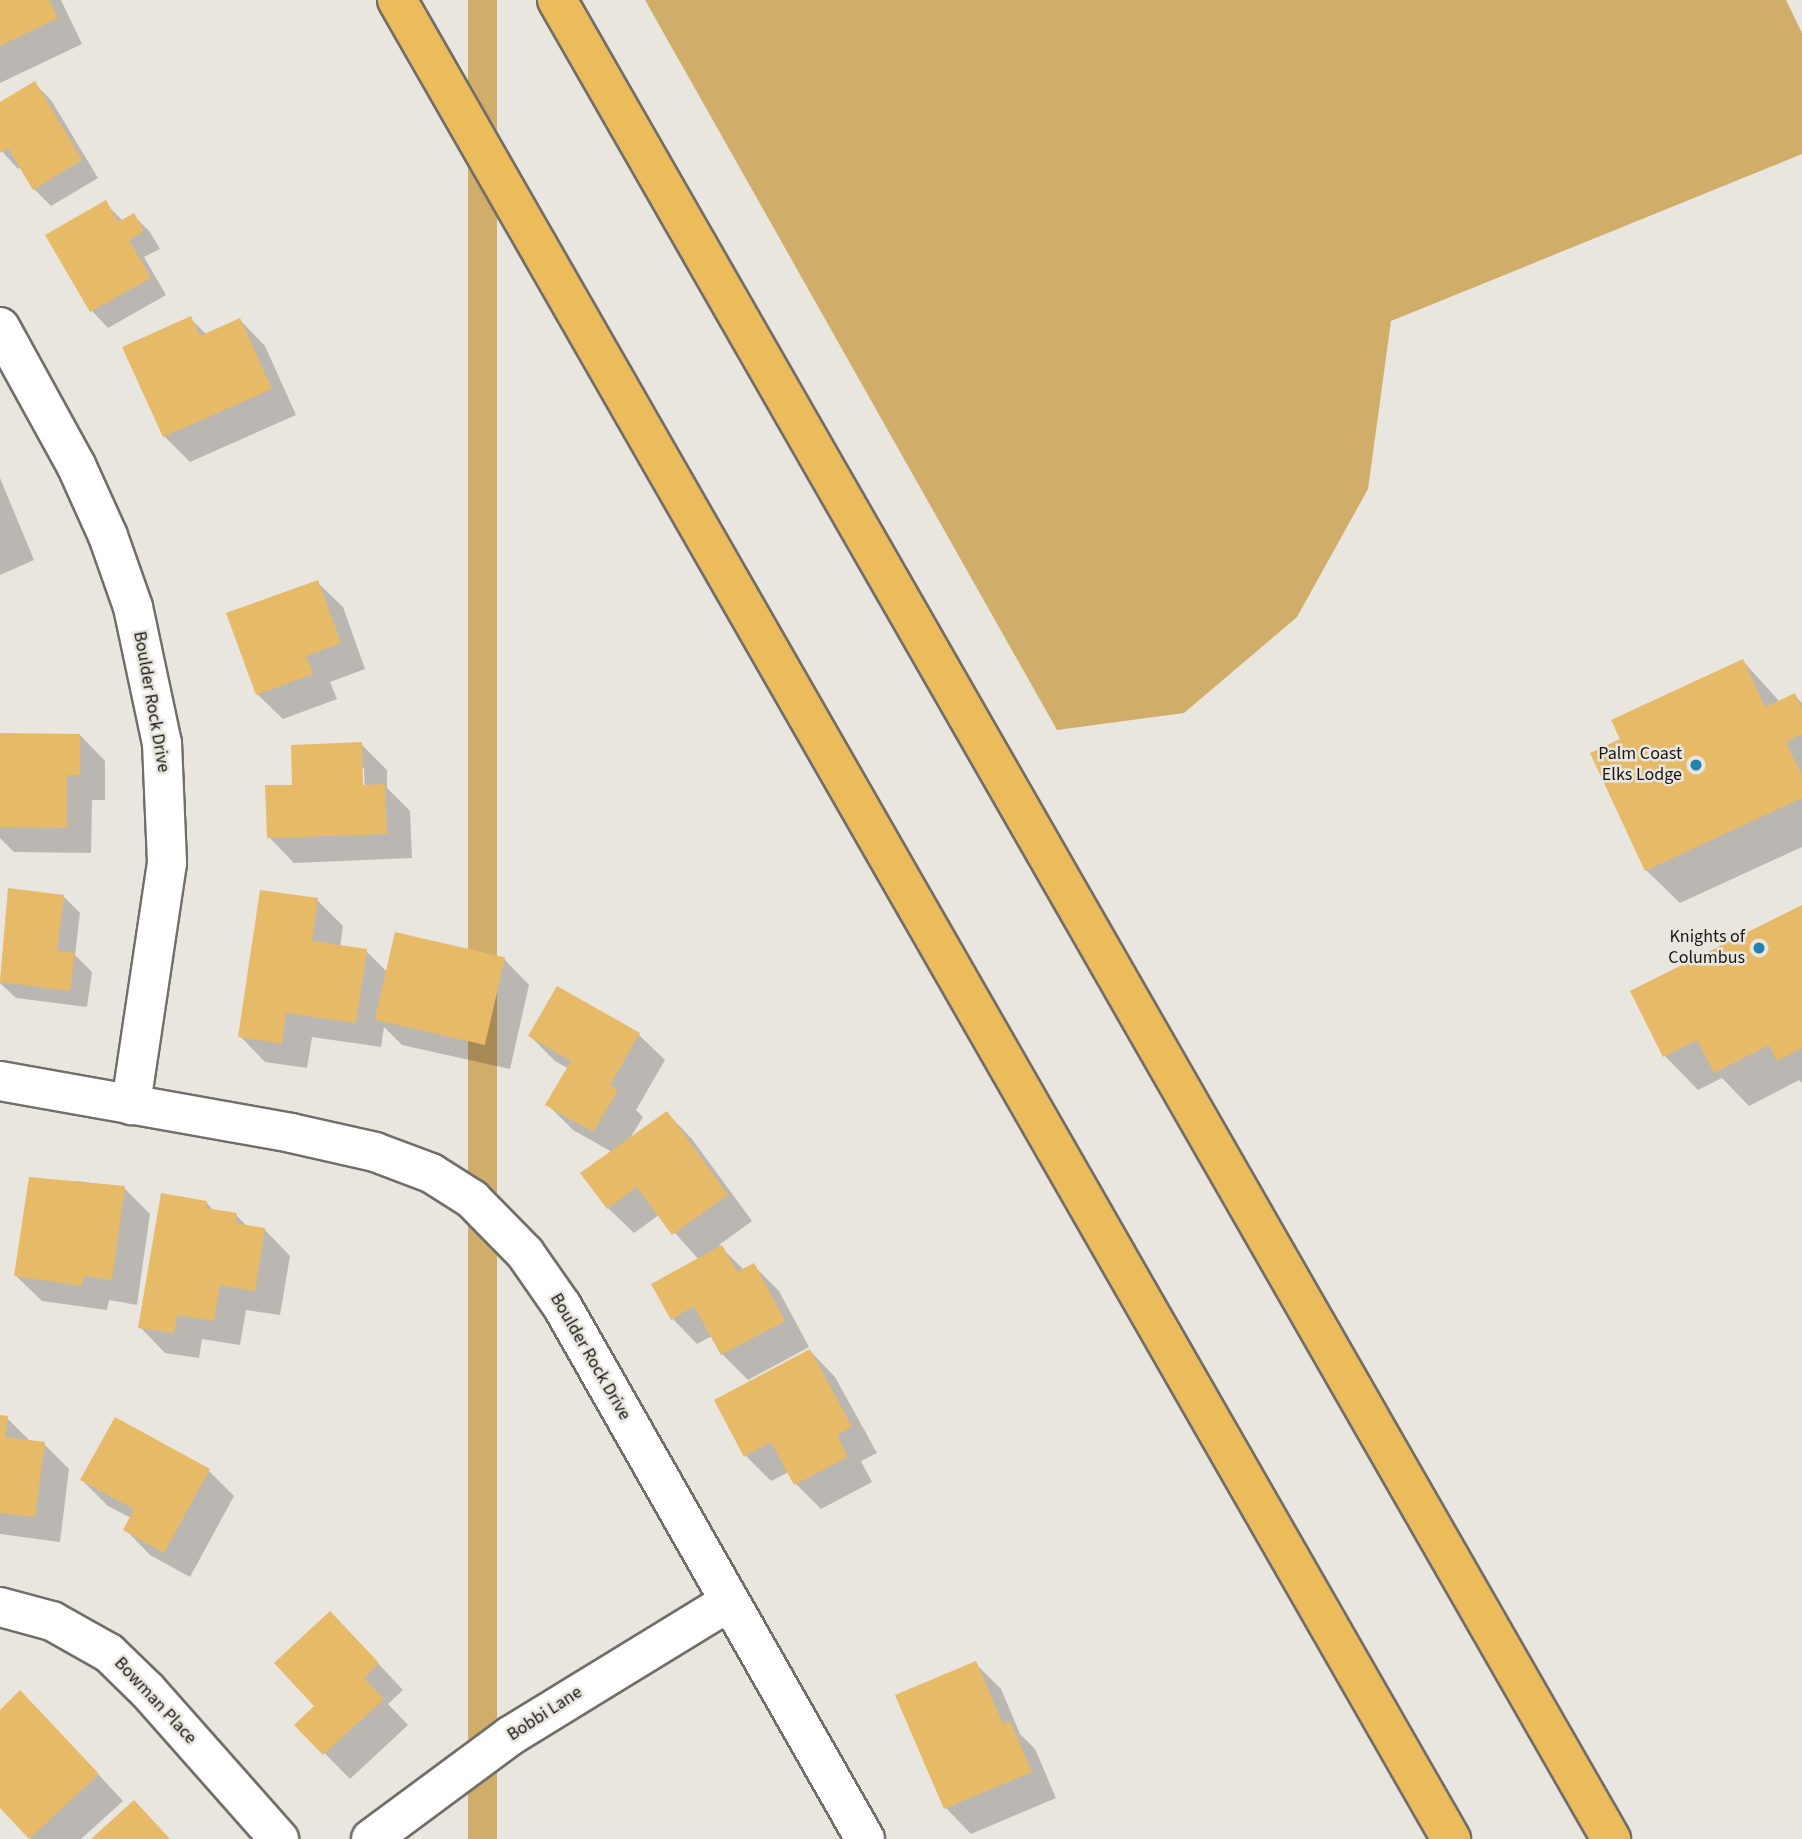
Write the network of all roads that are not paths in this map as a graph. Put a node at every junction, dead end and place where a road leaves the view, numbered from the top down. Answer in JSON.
{"nodes":[{"id":1,"x":397,"y":0,"type":"edge"},
{"id":2,"x":557,"y":0,"type":"edge"},
{"id":3,"x":0,"y":327,"type":"edge"},
{"id":4,"x":0,"y":1081,"type":"edge"},
{"id":5,"x":131,"y":1105,"type":"junction"},
{"id":6,"x":729,"y":1602,"type":"junction"},
{"id":7,"x":0,"y":1607,"type":"edge"},
{"id":8,"x":279,"y":1839,"type":"edge"},
{"id":9,"x":371,"y":1839,"type":"edge"},
{"id":10,"x":865,"y":1839,"type":"edge"},
{"id":11,"x":1451,"y":1839,"type":"edge"},
{"id":12,"x":1611,"y":1839,"type":"edge"}],
"edges":[{"from":1,"to":11,"type":"highway"},
{"from":2,"to":12,"type":"highway"},
{"from":3,"to":5,"type":"street","name":"Boulder Rock Drive"},
{"from":4,"to":5,"type":"street","name":"Boulder Rock Drive"},
{"from":5,"to":6,"type":"street","name":"Boulder Rock Drive"},
{"from":6,"to":9,"type":"street","name":"Bobbi Lane"},
{"from":6,"to":10,"type":"street","name":"Boulder Rock Drive"},
{"from":7,"to":8,"type":"street","name":"Bowman Place"}]}
